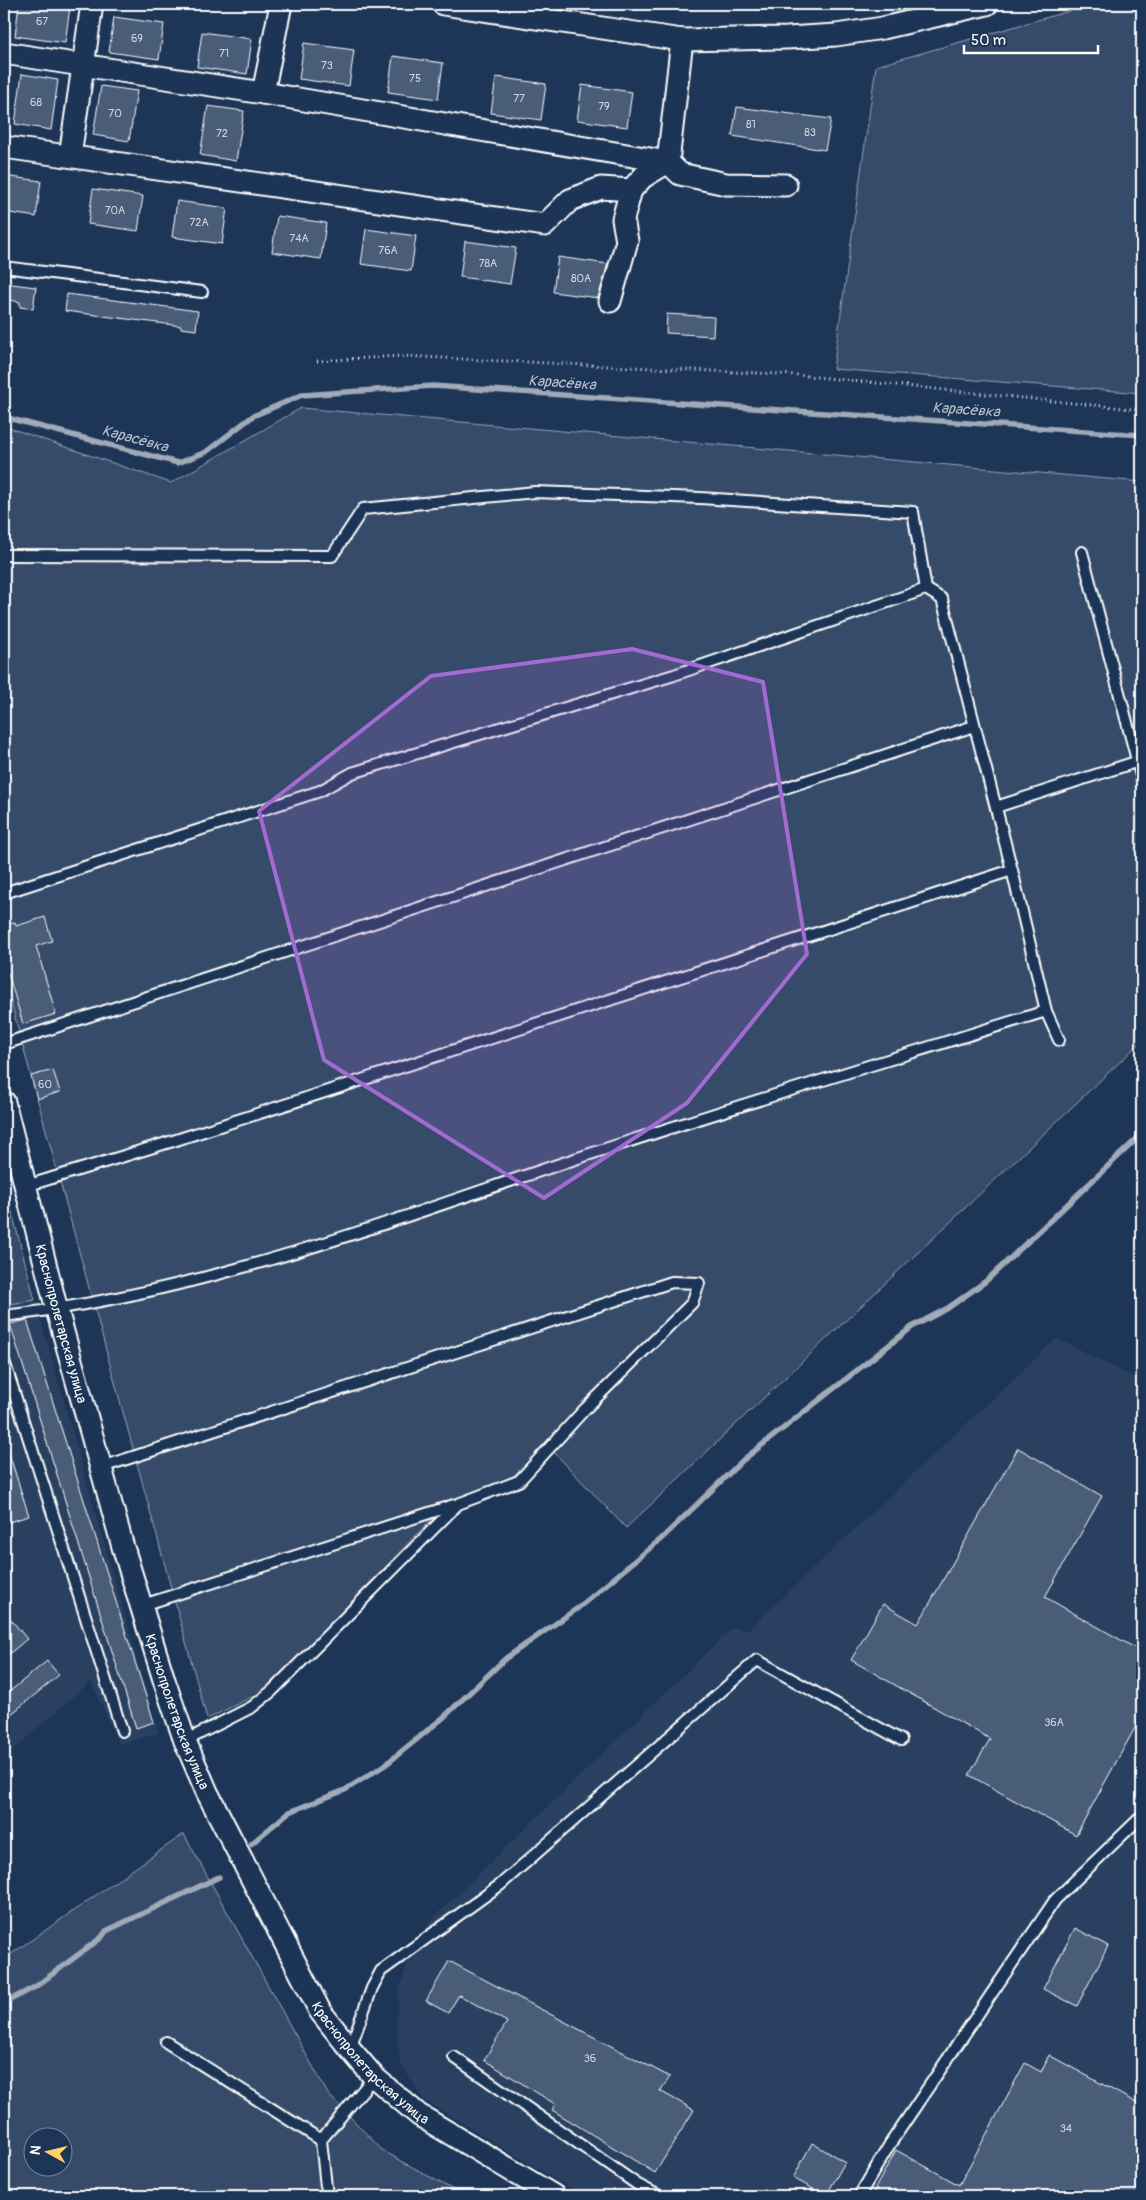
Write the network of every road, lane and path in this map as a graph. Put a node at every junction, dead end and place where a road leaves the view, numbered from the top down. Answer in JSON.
{"nodes":[{"id":1,"x":92,"y":4,"type":"edge"},
{"id":2,"x":281,"y":4,"type":"edge"},
{"id":3,"x":443,"y":4,"type":"edge"},
{"id":4,"x":987,"y":4,"type":"edge"},
{"id":5,"x":682,"y":40,"type":"junction"},
{"id":6,"x":4,"y":53,"type":"edge"},
{"id":7,"x":83,"y":65,"type":"junction"},
{"id":8,"x":263,"y":93,"type":"junction"},
{"id":9,"x":4,"y":147,"type":"edge"},
{"id":10,"x":70,"y":156,"type":"junction"},
{"id":11,"x":668,"y":162,"type":"junction"},
{"id":12,"x":786,"y":185,"type":"dead end"},
{"id":13,"x":631,"y":190,"type":"junction"},
{"id":14,"x":4,"y":266,"type":"edge"},
{"id":15,"x":202,"y":292,"type":"dead end"},
{"id":16,"x":610,"y":302,"type":"dead end"},
{"id":17,"x":317,"y":361,"type":"dead end"},
{"id":18,"x":1142,"y":410,"type":"edge"},
{"id":19,"x":1082,"y":552,"type":"dead end"},
{"id":20,"x":4,"y":555,"type":"edge"},
{"id":21,"x":926,"y":589,"type":"junction"},
{"id":22,"x":974,"y":726,"type":"junction"},
{"id":23,"x":1140,"y":760,"type":"edge"},
{"id":24,"x":1142,"y":779,"type":"edge"},
{"id":25,"x":996,"y":807,"type":"junction"},
{"id":26,"x":1012,"y":870,"type":"junction"},
{"id":27,"x":4,"y":894,"type":"edge"},
{"id":28,"x":1046,"y":1011,"type":"junction"},
{"id":29,"x":1059,"y":1040,"type":"dead end"},
{"id":30,"x":4,"y":1044,"type":"edge"},
{"id":31,"x":4,"y":1102,"type":"edge"},
{"id":32,"x":26,"y":1186,"type":"junction"},
{"id":33,"x":57,"y":1310,"type":"junction"},
{"id":34,"x":4,"y":1316,"type":"edge"},
{"id":35,"x":4,"y":1361,"type":"edge"},
{"id":36,"x":102,"y":1467,"type":"junction"},
{"id":37,"x":458,"y":1504,"type":"junction"},
{"id":38,"x":140,"y":1606,"type":"junction"},
{"id":39,"x":122,"y":1731,"type":"dead end"},
{"id":40,"x":900,"y":1740,"type":"dead end"},
{"id":41,"x":185,"y":1741,"type":"junction"},
{"id":42,"x":1142,"y":1816,"type":"edge"},
{"id":43,"x":166,"y":2042,"type":"dead end"},
{"id":44,"x":350,"y":2049,"type":"junction"},
{"id":45,"x":454,"y":2057,"type":"dead end"},
{"id":46,"x":374,"y":2077,"type":"junction"},
{"id":47,"x":321,"y":2140,"type":"junction"},
{"id":48,"x":327,"y":2196,"type":"edge"},
{"id":49,"x":554,"y":2196,"type":"edge"},
{"id":50,"x":659,"y":2196,"type":"edge"},
{"id":51,"x":860,"y":2196,"type":"edge"}],
"edges":[{"from":1,"to":7,"type":"street"},
{"from":2,"to":8,"type":"street"},
{"from":3,"to":5,"type":"street"},
{"from":4,"to":5,"type":"street"},
{"from":5,"to":11,"type":"street"},
{"from":6,"to":7,"type":"street"},
{"from":7,"to":8,"type":"street"},
{"from":7,"to":10,"type":"street"},
{"from":8,"to":11,"type":"street"},
{"from":9,"to":10,"type":"street"},
{"from":10,"to":13,"type":"street"},
{"from":11,"to":12,"type":"street"},
{"from":11,"to":13,"type":"street"},
{"from":13,"to":16,"type":"street"},
{"from":14,"to":15,"type":"lane"},
{"from":17,"to":18,"type":"path"},
{"from":19,"to":23,"type":"lane"},
{"from":20,"to":21,"type":"lane"},
{"from":21,"to":22,"type":"lane"},
{"from":21,"to":27,"type":"lane"},
{"from":22,"to":25,"type":"lane"},
{"from":22,"to":30,"type":"lane"},
{"from":23,"to":24,"type":"lane"},
{"from":23,"to":25,"type":"lane"},
{"from":25,"to":26,"type":"lane"},
{"from":26,"to":28,"type":"lane"},
{"from":26,"to":32,"type":"lane"},
{"from":28,"to":29,"type":"lane"},
{"from":28,"to":33,"type":"lane"},
{"from":31,"to":32,"type":"street","name":"Краснопролетарская улица"},
{"from":32,"to":33,"type":"street","name":"Краснопролетарская улица"},
{"from":33,"to":34,"type":"lane"},
{"from":33,"to":36,"type":"street","name":"Краснопролетарская улица"},
{"from":35,"to":39,"type":"lane"},
{"from":36,"to":37,"type":"lane"},
{"from":36,"to":38,"type":"street","name":"Краснопролетарская улица"},
{"from":37,"to":38,"type":"lane"},
{"from":37,"to":41,"type":"lane"},
{"from":38,"to":41,"type":"street","name":"Краснопролетарская улица"},
{"from":40,"to":44,"type":"lane"},
{"from":41,"to":44,"type":"street","name":"Краснопролетарская улица"},
{"from":42,"to":51,"type":"lane"},
{"from":43,"to":47,"type":"lane"},
{"from":44,"to":46,"type":"street","name":"Краснопролетарская улица"},
{"from":45,"to":50,"type":"lane"},
{"from":46,"to":47,"type":"lane"},
{"from":46,"to":49,"type":"street","name":"Краснопролетарская улица"},
{"from":47,"to":48,"type":"lane"}]}
